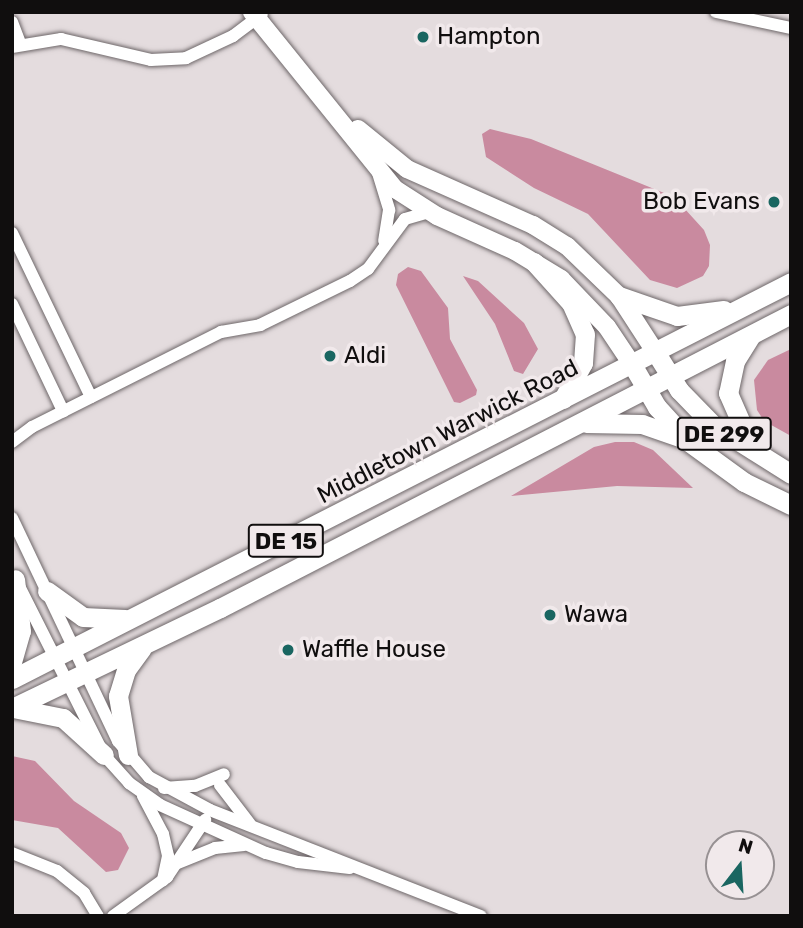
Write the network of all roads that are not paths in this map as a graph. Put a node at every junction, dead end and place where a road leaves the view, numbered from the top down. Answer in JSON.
{"nodes":[{"id":1,"x":716,"y":12,"type":"edge"},
{"id":2,"x":258,"y":14,"type":"edge"},
{"id":3,"x":12,"y":22,"type":"edge"},
{"id":4,"x":791,"y":27,"type":"edge"},
{"id":5,"x":16,"y":45,"type":"edge"},
{"id":6,"x":327,"y":102,"type":"junction"},
{"id":7,"x":377,"y":167,"type":"junction"},
{"id":8,"x":430,"y":212,"type":"junction"},
{"id":9,"x":12,"y":233,"type":"edge"},
{"id":10,"x":384,"y":245,"type":"junction"},
{"id":11,"x":534,"y":262,"type":"junction"},
{"id":12,"x":791,"y":282,"type":"edge"},
{"id":13,"x":619,"y":296,"type":"junction"},
{"id":14,"x":752,"y":302,"type":"junction"},
{"id":15,"x":12,"y":304,"type":"edge"},
{"id":16,"x":791,"y":314,"type":"edge"},
{"id":17,"x":752,"y":334,"type":"junction"},
{"id":18,"x":656,"y":353,"type":"junction"},
{"id":19,"x":633,"y":366,"type":"junction"},
{"id":20,"x":671,"y":377,"type":"junction"},
{"id":21,"x":647,"y":390,"type":"junction"},
{"id":22,"x":91,"y":397,"type":"junction"},
{"id":23,"x":559,"y":403,"type":"junction"},
{"id":24,"x":63,"y":411,"type":"junction"},
{"id":25,"x":578,"y":424,"type":"junction"},
{"id":26,"x":32,"y":427,"type":"junction"},
{"id":27,"x":12,"y":429,"type":"edge"},
{"id":28,"x":12,"y":442,"type":"edge"},
{"id":29,"x":689,"y":442,"type":"junction"},
{"id":30,"x":757,"y":457,"type":"junction"},
{"id":31,"x":791,"y":474,"type":"edge"},
{"id":32,"x":791,"y":505,"type":"edge"},
{"id":33,"x":12,"y":518,"type":"edge"},
{"id":34,"x":14,"y":576,"type":"edge"},
{"id":35,"x":47,"y":591,"type":"junction"},
{"id":36,"x":133,"y":619,"type":"junction"},
{"id":37,"x":151,"y":641,"type":"junction"},
{"id":38,"x":74,"y":648,"type":"junction"},
{"id":39,"x":56,"y":657,"type":"junction"},
{"id":40,"x":12,"y":662,"type":"edge"},
{"id":41,"x":86,"y":673,"type":"junction"},
{"id":42,"x":12,"y":679,"type":"edge"},
{"id":43,"x":68,"y":681,"type":"junction"},
{"id":44,"x":12,"y":708,"type":"edge"},
{"id":45,"x":104,"y":755,"type":"junction"},
{"id":46,"x":128,"y":755,"type":"junction"},
{"id":47,"x":163,"y":788,"type":"junction"},
{"id":48,"x":141,"y":793,"type":"junction"},
{"id":49,"x":210,"y":810,"type":"junction"},
{"id":50,"x":202,"y":826,"type":"junction"},
{"id":51,"x":253,"y":827,"type":"junction"},
{"id":52,"x":246,"y":845,"type":"junction"},
{"id":53,"x":12,"y":853,"type":"edge"},
{"id":54,"x":178,"y":863,"type":"junction"},
{"id":55,"x":384,"y":875,"type":"junction"},
{"id":56,"x":163,"y":880,"type":"junction"},
{"id":57,"x":98,"y":916,"type":"edge"},
{"id":58,"x":113,"y":916,"type":"edge"},
{"id":59,"x":481,"y":916,"type":"edge"}],
"edges":[{"from":1,"to":4,"type":"street"},
{"from":2,"to":5,"type":"street"},
{"from":2,"to":6,"type":"main road","number":"DE 15"},
{"from":3,"to":5,"type":"street"},
{"from":6,"to":7,"type":"main road","number":"DE 15"},
{"from":6,"to":13,"type":"main road","number":"DE 15"},
{"from":7,"to":8,"type":"main road","number":"DE 15"},
{"from":7,"to":10,"type":"street"},
{"from":8,"to":10,"type":"street"},
{"from":8,"to":11,"type":"main road","number":"DE 15"},
{"from":9,"to":22,"type":"street"},
{"from":10,"to":22,"type":"street"},
{"from":11,"to":19,"type":"main road"},
{"from":11,"to":23,"type":"main road","number":"DE 15"},
{"from":12,"to":14,"type":"main road","name":"Middletown Warwick Road"},
{"from":13,"to":14,"type":"main road"},
{"from":13,"to":18,"type":"main road","number":"DE 15"},
{"from":14,"to":18,"type":"main road","name":"Middletown Warwick Road"},
{"from":15,"to":24,"type":"street"},
{"from":16,"to":17,"type":"main road"},
{"from":17,"to":20,"type":"main road"},
{"from":17,"to":30,"type":"main road"},
{"from":18,"to":19,"type":"main road","name":"Middletown Warwick Road"},
{"from":18,"to":20,"type":"main road","number":"DE 15"},
{"from":19,"to":21,"type":"main road"},
{"from":19,"to":23,"type":"main road","name":"Middletown Warwick Road"},
{"from":20,"to":21,"type":"main road","number":"DE 15"},
{"from":20,"to":30,"type":"main road","number":"DE 299"},
{"from":21,"to":25,"type":"main road","number":"DE 15"},
{"from":21,"to":29,"type":"main road"},
{"from":22,"to":24,"type":"street"},
{"from":23,"to":36,"type":"main road","name":"Middletown Warwick Road","number":"DE 15"},
{"from":24,"to":26,"type":"street"},
{"from":25,"to":29,"type":"main road","number":"DE 299"},
{"from":25,"to":37,"type":"main road","number":"DE 15"},
{"from":26,"to":27,"type":"street"},
{"from":26,"to":28,"type":"street"},
{"from":29,"to":32,"type":"main road","number":"DE 299"},
{"from":30,"to":31,"type":"main road","number":"DE 299"},
{"from":33,"to":35,"type":"street"},
{"from":34,"to":39,"type":"street"},
{"from":34,"to":40,"type":"main road"},
{"from":35,"to":36,"type":"main road"},
{"from":35,"to":38,"type":"street"},
{"from":36,"to":38,"type":"main road","name":"Middletown Warwick Road","number":"DE 15"},
{"from":37,"to":41,"type":"main road","number":"DE 15"},
{"from":37,"to":46,"type":"main road"},
{"from":38,"to":39,"type":"main road","name":"Middletown Warwick Road","number":"DE 15"},
{"from":38,"to":41,"type":"street"},
{"from":39,"to":42,"type":"main road","name":"Middletown Warwick Road","number":"DE 15"},
{"from":39,"to":43,"type":"street"},
{"from":41,"to":43,"type":"main road","number":"DE 15"},
{"from":41,"to":46,"type":"street"},
{"from":43,"to":44,"type":"main road","number":"DE 15"},
{"from":43,"to":45,"type":"street"},
{"from":44,"to":45,"type":"main road"},
{"from":45,"to":48,"type":"street"},
{"from":46,"to":47,"type":"street"},
{"from":47,"to":49,"type":"street"},
{"from":47,"to":51,"type":"street"},
{"from":48,"to":50,"type":"street"},
{"from":48,"to":56,"type":"street"},
{"from":49,"to":50,"type":"street"},
{"from":49,"to":51,"type":"street"},
{"from":50,"to":52,"type":"street"},
{"from":50,"to":54,"type":"street"},
{"from":51,"to":55,"type":"street"},
{"from":52,"to":54,"type":"street"},
{"from":52,"to":55,"type":"street"},
{"from":53,"to":57,"type":"street"},
{"from":54,"to":56,"type":"street"},
{"from":55,"to":59,"type":"street"},
{"from":56,"to":58,"type":"street"}]}
